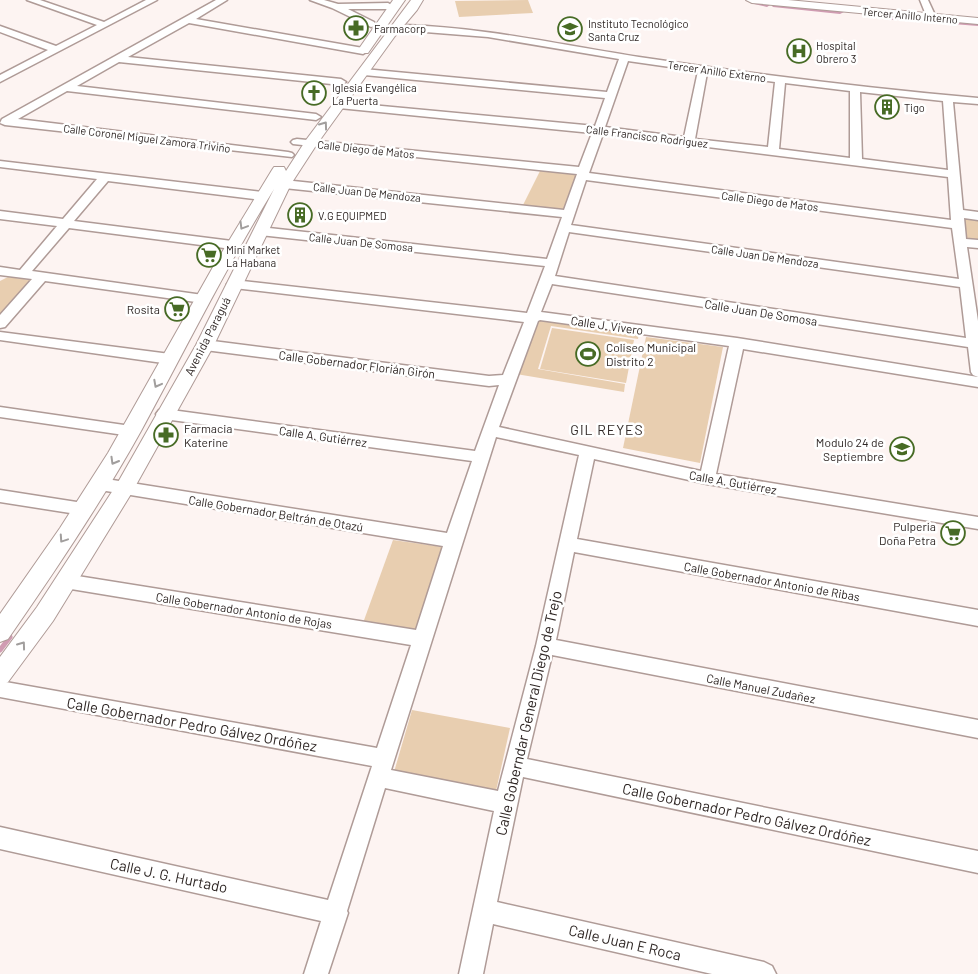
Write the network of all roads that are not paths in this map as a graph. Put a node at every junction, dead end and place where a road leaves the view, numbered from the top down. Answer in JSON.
{"nodes":[{"id":1,"x":31,"y":0,"type":"edge"},
{"id":2,"x":150,"y":0,"type":"edge"},
{"id":3,"x":223,"y":0,"type":"edge"},
{"id":4,"x":314,"y":0,"type":"edge"},
{"id":5,"x":752,"y":0,"type":"edge"},
{"id":6,"x":788,"y":0,"type":"edge"},
{"id":7,"x":924,"y":0,"type":"edge"},
{"id":8,"x":773,"y":2,"type":"edge"},
{"id":9,"x":834,"y":2,"type":"edge"},
{"id":10,"x":394,"y":4,"type":"edge"},
{"id":11,"x":415,"y":4,"type":"edge"},
{"id":12,"x":335,"y":6,"type":"junction"},
{"id":13,"x":876,"y":9,"type":"junction"},
{"id":14,"x":863,"y":12,"type":"junction"},
{"id":15,"x":929,"y":13,"type":"junction"},
{"id":16,"x":428,"y":18,"type":"dead end"},
{"id":17,"x":978,"y":19,"type":"edge"},
{"id":18,"x":188,"y":20,"type":"junction"},
{"id":19,"x":105,"y":25,"type":"junction"},
{"id":20,"x":375,"y":25,"type":"junction"},
{"id":21,"x":400,"y":28,"type":"junction"},
{"id":22,"x":0,"y":30,"type":"edge"},
{"id":23,"x":458,"y":30,"type":"junction"},
{"id":24,"x":57,"y":50,"type":"junction"},
{"id":25,"x":363,"y":51,"type":"junction"},
{"id":26,"x":625,"y":57,"type":"junction"},
{"id":27,"x":118,"y":59,"type":"junction"},
{"id":28,"x":703,"y":69,"type":"junction"},
{"id":29,"x":364,"y":72,"type":"junction"},
{"id":30,"x":0,"y":79,"type":"edge"},
{"id":31,"x":780,"y":80,"type":"junction"},
{"id":32,"x":341,"y":82,"type":"junction"},
{"id":33,"x":66,"y":88,"type":"junction"},
{"id":34,"x":855,"y":90,"type":"junction"},
{"id":35,"x":611,"y":95,"type":"junction"},
{"id":36,"x":948,"y":99,"type":"junction"},
{"id":37,"x":978,"y":101,"type":"edge"},
{"id":38,"x":339,"y":105,"type":"junction"},
{"id":39,"x":316,"y":117,"type":"junction"},
{"id":40,"x":3,"y":123,"type":"edge"},
{"id":41,"x":599,"y":130,"type":"junction"},
{"id":42,"x":689,"y":141,"type":"junction"},
{"id":43,"x":304,"y":142,"type":"junction"},
{"id":44,"x":773,"y":151,"type":"junction"},
{"id":45,"x":288,"y":155,"type":"junction"},
{"id":46,"x":856,"y":161,"type":"junction"},
{"id":47,"x":0,"y":164,"type":"edge"},
{"id":48,"x":583,"y":173,"type":"junction"},
{"id":49,"x":955,"y":174,"type":"junction"},
{"id":50,"x":105,"y":177,"type":"junction"},
{"id":51,"x":284,"y":184,"type":"junction"},
{"id":52,"x":262,"y":196,"type":"junction"},
{"id":53,"x":0,"y":215,"type":"edge"},
{"id":54,"x":978,"y":216,"type":"edge"},
{"id":55,"x":958,"y":219,"type":"junction"},
{"id":56,"x":567,"y":221,"type":"junction"},
{"id":57,"x":66,"y":224,"type":"junction"},
{"id":58,"x":260,"y":231,"type":"junction"},
{"id":59,"x":960,"y":242,"type":"junction"},
{"id":60,"x":978,"y":244,"type":"edge"},
{"id":61,"x":232,"y":245,"type":"junction"},
{"id":62,"x":549,"y":271,"type":"junction"},
{"id":63,"x":2,"y":273,"type":"edge"},
{"id":64,"x":23,"y":274,"type":"junction"},
{"id":65,"x":41,"y":277,"type":"junction"},
{"id":66,"x":234,"y":284,"type":"junction"},
{"id":67,"x":966,"y":284,"type":"junction"},
{"id":68,"x":203,"y":299,"type":"junction"},
{"id":69,"x":531,"y":318,"type":"junction"},
{"id":70,"x":0,"y":324,"type":"edge"},
{"id":71,"x":0,"y":336,"type":"edge"},
{"id":72,"x":737,"y":343,"type":"junction"},
{"id":73,"x":975,"y":344,"type":"junction"},
{"id":74,"x":204,"y":345,"type":"junction"},
{"id":75,"x":170,"y":359,"type":"junction"},
{"id":76,"x":978,"y":372,"type":"edge"},
{"id":77,"x":509,"y":380,"type":"junction"},
{"id":78,"x":978,"y":382,"type":"edge"},
{"id":79,"x":0,"y":412,"type":"edge"},
{"id":80,"x":164,"y":414,"type":"junction"},
{"id":81,"x":490,"y":430,"type":"junction"},
{"id":82,"x":131,"y":431,"type":"junction"},
{"id":83,"x":587,"y":453,"type":"junction"},
{"id":84,"x":481,"y":458,"type":"junction"},
{"id":85,"x":708,"y":478,"type":"junction"},
{"id":86,"x":100,"y":484,"type":"junction"},
{"id":87,"x":124,"y":489,"type":"junction"},
{"id":88,"x":0,"y":496,"type":"edge"},
{"id":89,"x":83,"y":509,"type":"junction"},
{"id":90,"x":978,"y":523,"type":"edge"},
{"id":91,"x":453,"y":541,"type":"junction"},
{"id":92,"x":566,"y":544,"type":"junction"},
{"id":93,"x":65,"y":581,"type":"junction"},
{"id":94,"x":7,"y":610,"type":"edge"},
{"id":95,"x":978,"y":618,"type":"edge"},
{"id":96,"x":0,"y":632,"type":"edge"},
{"id":97,"x":423,"y":639,"type":"junction"},
{"id":98,"x":545,"y":646,"type":"junction"},
{"id":99,"x":0,"y":675,"type":"edge"},
{"id":100,"x":0,"y":689,"type":"edge"},
{"id":101,"x":978,"y":729,"type":"edge"},
{"id":102,"x":516,"y":766,"type":"junction"},
{"id":103,"x":382,"y":768,"type":"junction"},
{"id":104,"x":506,"y":803,"type":"junction"},
{"id":105,"x":0,"y":838,"type":"edge"},
{"id":106,"x":978,"y":862,"type":"edge"},
{"id":107,"x":485,"y":911,"type":"junction"},
{"id":108,"x":337,"y":913,"type":"junction"},
{"id":109,"x":316,"y":974,"type":"edge"},
{"id":110,"x":471,"y":974,"type":"edge"},
{"id":111,"x":764,"y":974,"type":"edge"}],
"edges":[{"from":1,"to":19,"type":"street"},
{"from":2,"to":19,"type":"street"},
{"from":3,"to":18,"type":"street"},
{"from":4,"to":12,"type":"street"},
{"from":5,"to":8,"type":"main road","name":"Tercer Anillo Interno"},
{"from":6,"to":9,"type":"main road","name":"Tercer Anillo Interno"},
{"from":7,"to":15,"type":"street"},
{"from":8,"to":13,"type":"main road"},
{"from":8,"to":14,"type":"main road","name":"Tercer Anillo Interno"},
{"from":9,"to":13,"type":"main road","name":"Tercer Anillo Interno"},
{"from":10,"to":11,"type":"main road"},
{"from":10,"to":12,"type":"street"},
{"from":10,"to":20,"type":"main road","name":"Avenida Paraguá"},
{"from":11,"to":21,"type":"main road","name":"Avenida Paraguá"},
{"from":12,"to":20,"type":"street"},
{"from":13,"to":15,"type":"main road","name":"Tercer Anillo Interno"},
{"from":14,"to":15,"type":"main road"},
{"from":14,"to":17,"type":"main road","name":"Tercer Anillo Interno"},
{"from":15,"to":17,"type":"main road"},
{"from":16,"to":23,"type":"street","name":"Tercer Anillo Externo"},
{"from":18,"to":25,"type":"street"},
{"from":18,"to":27,"type":"street"},
{"from":19,"to":24,"type":"street"},
{"from":20,"to":21,"type":"main road"},
{"from":20,"to":25,"type":"main road","name":"Avenida Paraguá"},
{"from":21,"to":23,"type":"street","name":"Tercer Anillo Externo"},
{"from":21,"to":29,"type":"main road","name":"Avenida Paraguá"},
{"from":22,"to":24,"type":"street"},
{"from":23,"to":26,"type":"street","name":"Tercer Anillo Externo"},
{"from":24,"to":30,"type":"street"},
{"from":25,"to":32,"type":"main road","name":"Avenida Paraguá"},
{"from":26,"to":28,"type":"street","name":"Tercer Anillo Externo"},
{"from":26,"to":35,"type":"street"},
{"from":27,"to":32,"type":"street"},
{"from":27,"to":33,"type":"street"},
{"from":28,"to":31,"type":"street","name":"Tercer Anillo Externo"},
{"from":28,"to":42,"type":"street"},
{"from":29,"to":35,"type":"street"},
{"from":29,"to":38,"type":"main road","name":"Avenida Paraguá"},
{"from":31,"to":34,"type":"street","name":"Tercer Anillo Externo"},
{"from":31,"to":44,"type":"street"},
{"from":32,"to":39,"type":"main road","name":"Avenida Paraguá"},
{"from":33,"to":39,"type":"street"},
{"from":33,"to":40,"type":"street"},
{"from":34,"to":36,"type":"street","name":"Tercer Anillo Externo"},
{"from":34,"to":46,"type":"street"},
{"from":35,"to":41,"type":"street"},
{"from":36,"to":37,"type":"street","name":"Tercer Anillo Externo"},
{"from":36,"to":49,"type":"street"},
{"from":38,"to":41,"type":"street","name":"Calle Francisco Rodriguez"},
{"from":43,"to":38,"type":"main road","name":"Avenida Paraguá","one_way":true},
{"from":39,"to":43,"type":"main road","name":"Avenida Paraguá"},
{"from":40,"to":45,"type":"street","name":"Calle Coronel Miguel Zamora Triviño"},
{"from":41,"to":42,"type":"street","name":"Calle Francisco Rodriguez"},
{"from":41,"to":48,"type":"street"},
{"from":42,"to":44,"type":"street","name":"Calle Francisco Rodriguez"},
{"from":43,"to":45,"type":"main road","name":"Avenida Paraguá"},
{"from":43,"to":48,"type":"street","name":"Calle Diego de Matos"},
{"from":43,"to":51,"type":"main road","name":"Avenida Paraguá"},
{"from":44,"to":46,"type":"street","name":"Calle Francisco Rodriguez"},
{"from":45,"to":52,"type":"main road","name":"Avenida Paraguá"},
{"from":46,"to":49,"type":"street","name":"Calle Francisco Rodriguez"},
{"from":47,"to":50,"type":"street"},
{"from":48,"to":55,"type":"street","name":"Calle Diego de Matos"},
{"from":48,"to":56,"type":"street"},
{"from":49,"to":55,"type":"street"},
{"from":50,"to":52,"type":"street"},
{"from":50,"to":57,"type":"street"},
{"from":51,"to":56,"type":"street","name":"Calle Juan De Mendoza"},
{"from":51,"to":58,"type":"main road","name":"Avenida Paraguá"},
{"from":52,"to":61,"type":"main road","name":"Avenida Paraguá","one_way":true},
{"from":53,"to":57,"type":"street"},
{"from":54,"to":55,"type":"street","name":"Calle Diego de Matos"},
{"from":55,"to":59,"type":"street"},
{"from":56,"to":62,"type":"street"},
{"from":56,"to":67,"type":"street","name":"Calle Juan De Mendoza"},
{"from":57,"to":61,"type":"street"},
{"from":57,"to":64,"type":"street"},
{"from":58,"to":62,"type":"street","name":"Calle Juan De Somosa"},
{"from":58,"to":66,"type":"main road","name":"Avenida Paraguá"},
{"from":59,"to":60,"type":"street"},
{"from":59,"to":67,"type":"street"},
{"from":61,"to":68,"type":"main road","name":"Avenida Paraguá"},
{"from":62,"to":69,"type":"street"},
{"from":62,"to":73,"type":"street","name":"Calle Juan De Somosa"},
{"from":63,"to":64,"type":"street"},
{"from":64,"to":65,"type":"street"},
{"from":65,"to":68,"type":"street"},
{"from":65,"to":70,"type":"street"},
{"from":66,"to":69,"type":"street","name":"Calle J. Vivero"},
{"from":66,"to":74,"type":"main road","name":"Avenida Paraguá"},
{"from":67,"to":73,"type":"street"},
{"from":68,"to":75,"type":"main road","name":"Avenida Paraguá"},
{"from":69,"to":72,"type":"street","name":"Calle J. Vivero"},
{"from":69,"to":77,"type":"street"},
{"from":71,"to":75,"type":"street"},
{"from":72,"to":78,"type":"street","name":"Calle J. Vivero"},
{"from":72,"to":85,"type":"street"},
{"from":73,"to":76,"type":"street"},
{"from":74,"to":77,"type":"street","name":"Calle Gobernador Florián Girón"},
{"from":74,"to":80,"type":"main road","name":"Avenida Paraguá"},
{"from":75,"to":82,"type":"main road","name":"Avenida Paraguá","one_way":true},
{"from":77,"to":81,"type":"street"},
{"from":79,"to":82,"type":"street"},
{"from":80,"to":84,"type":"street","name":"Calle A. Gutiérrez"},
{"from":80,"to":87,"type":"main road","name":"Avenida Paraguá"},
{"from":81,"to":83,"type":"street","name":"Calle A. Gutiérrez"},
{"from":81,"to":84,"type":"street"},
{"from":82,"to":86,"type":"main road","name":"Avenida Paraguá","one_way":true},
{"from":83,"to":85,"type":"street","name":"Calle A. Gutiérrez"},
{"from":83,"to":92,"type":"street","name":"Calle Goberndar General Diego de Trejo"},
{"from":84,"to":91,"type":"street"},
{"from":85,"to":90,"type":"street","name":"Calle A. Gutiérrez"},
{"from":86,"to":87,"type":"street","name":"Calle Gobernador Beltrán de Otazú"},
{"from":86,"to":89,"type":"main road","name":"Avenida Paraguá"},
{"from":87,"to":91,"type":"street","name":"Calle Gobernador Beltrán de Otazú"},
{"from":87,"to":93,"type":"main road","name":"Avenida Paraguá"},
{"from":88,"to":89,"type":"street"},
{"from":89,"to":94,"type":"main road","name":"Avenida Paraguá","one_way":true},
{"from":91,"to":97,"type":"street"},
{"from":92,"to":95,"type":"street","name":"Calle Gobernador Antonio de Ribas"},
{"from":92,"to":98,"type":"street","name":"Calle Goberndar General Diego de Trejo"},
{"from":93,"to":97,"type":"street","name":"Calle Gobernador Antonio de Rojas"},
{"from":99,"to":93,"type":"main road","name":"Avenida Paraguá","one_way":true},
{"from":94,"to":96,"type":"main road","name":"Avenida Paraguá"},
{"from":97,"to":103,"type":"street"},
{"from":98,"to":101,"type":"street","name":"Calle Manuel Zudañez"},
{"from":98,"to":102,"type":"street","name":"Calle Goberndar General Diego de Trejo"},
{"from":100,"to":103,"type":"street","name":"Calle Gobernador Pedro Gálvez Ordóñez"},
{"from":102,"to":104,"type":"street","name":"Calle Goberndar General Diego de Trejo"},
{"from":102,"to":106,"type":"street","name":"Calle Gobernador Pedro Gálvez Ordóñez"},
{"from":103,"to":104,"type":"street","name":"Calle Gobernador Pedro Gálvez Ordóñez"},
{"from":103,"to":108,"type":"street"},
{"from":104,"to":107,"type":"street","name":"Calle Goberndar General Diego de Trejo"},
{"from":105,"to":108,"type":"street","name":"Calle J. G. Hurtado"},
{"from":107,"to":110,"type":"street","name":"Calle Goberndar General Diego de Trejo"},
{"from":107,"to":111,"type":"street","name":"Calle Juan E Roca"},
{"from":108,"to":109,"type":"street"}]}
